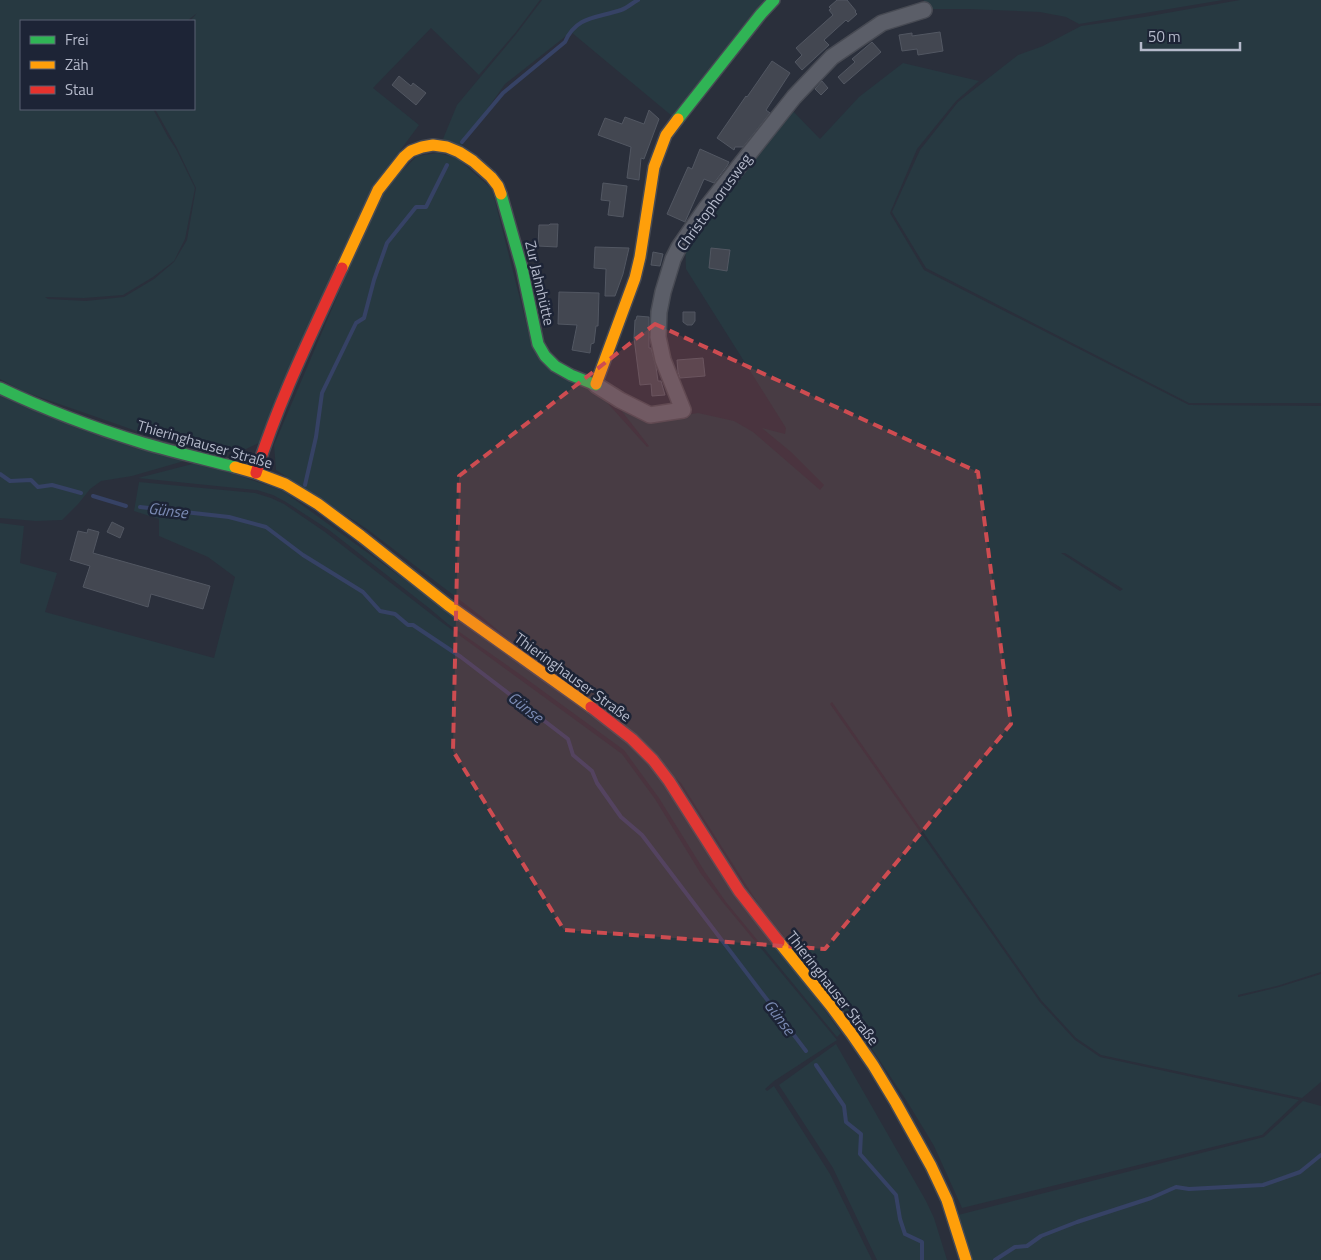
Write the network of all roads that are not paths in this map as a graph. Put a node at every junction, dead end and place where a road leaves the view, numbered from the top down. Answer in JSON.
{"nodes":[{"id":1,"x":774,"y":0,"type":"edge"},
{"id":2,"x":924,"y":10,"type":"dead end"},
{"id":3,"x":596,"y":385,"type":"junction"},
{"id":4,"x":0,"y":388,"type":"edge"},
{"id":5,"x":256,"y":473,"type":"junction"},
{"id":6,"x":966,"y":1260,"type":"edge"}],
"edges":[{"from":1,"to":3,"type":"street"},
{"from":2,"to":3,"type":"street","name":"Christophorusweg"},
{"from":3,"to":5,"type":"street","name":"Zur Jahnhütte"},
{"from":4,"to":5,"type":"street","name":"Thieringhauser Straße"},
{"from":5,"to":6,"type":"street","name":"Thieringhauser Straße"}]}
